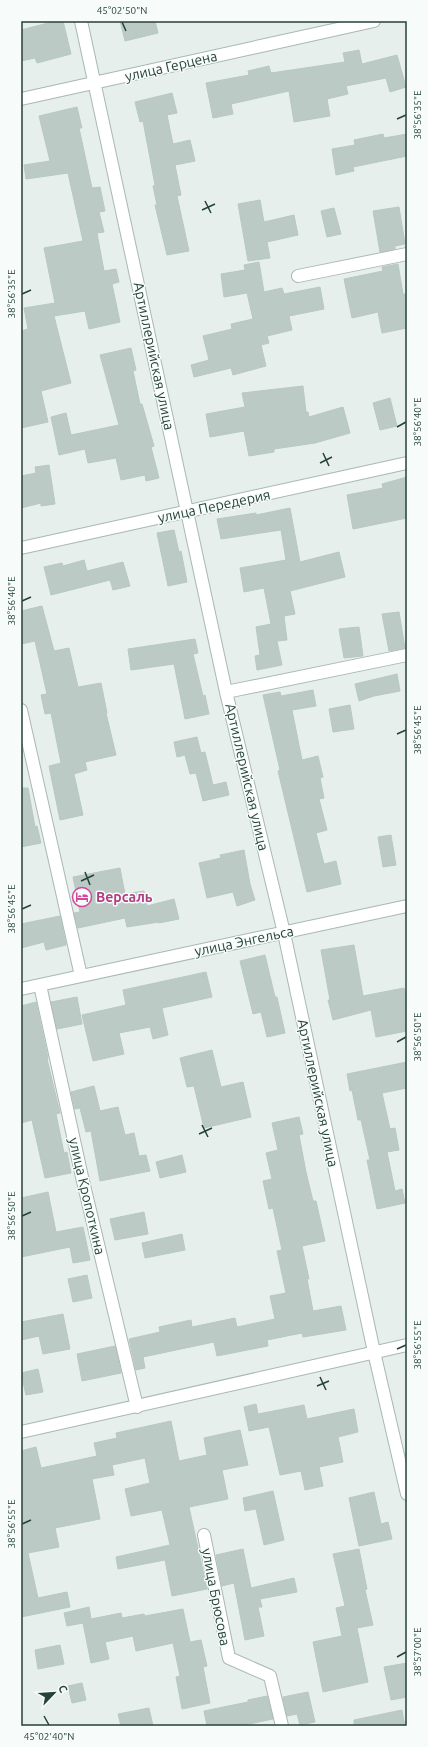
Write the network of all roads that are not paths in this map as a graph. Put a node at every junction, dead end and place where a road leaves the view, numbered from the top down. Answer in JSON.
{"nodes":[{"id":1,"x":81,"y":21,"type":"edge"},
{"id":2,"x":374,"y":21,"type":"edge"},
{"id":3,"x":319,"y":27,"type":"edge"},
{"id":4,"x":95,"y":83,"type":"junction"},
{"id":5,"x":21,"y":99,"type":"edge"},
{"id":6,"x":407,"y":254,"type":"edge"},
{"id":7,"x":298,"y":276,"type":"dead end"},
{"id":8,"x":407,"y":463,"type":"edge"},
{"id":9,"x":187,"y":512,"type":"junction"},
{"id":10,"x":21,"y":548,"type":"edge"},
{"id":11,"x":407,"y":655,"type":"edge"},
{"id":12,"x":226,"y":692,"type":"junction"},
{"id":13,"x":21,"y":710,"type":"edge"},
{"id":14,"x":407,"y":906,"type":"edge"},
{"id":15,"x":284,"y":933,"type":"junction"},
{"id":16,"x":81,"y":976,"type":"junction"},
{"id":17,"x":40,"y":985,"type":"junction"},
{"id":18,"x":21,"y":989,"type":"edge"},
{"id":19,"x":407,"y":1345,"type":"edge"},
{"id":20,"x":374,"y":1352,"type":"junction"},
{"id":21,"x":137,"y":1406,"type":"junction"},
{"id":22,"x":21,"y":1432,"type":"edge"},
{"id":23,"x":407,"y":1494,"type":"edge"},
{"id":24,"x":204,"y":1535,"type":"dead end"},
{"id":25,"x":282,"y":1726,"type":"edge"}],
"edges":[{"from":1,"to":4,"type":"street","name":"Артиллерийская улица"},
{"from":2,"to":3,"type":"street","name":"улица Герцена"},
{"from":3,"to":4,"type":"street","name":"улица Герцена"},
{"from":4,"to":5,"type":"street","name":"улица Герцена"},
{"from":4,"to":9,"type":"street","name":"Артиллерийская улица"},
{"from":6,"to":7,"type":"street"},
{"from":8,"to":9,"type":"street","name":"улица Передерия"},
{"from":9,"to":10,"type":"street","name":"улица Передерия"},
{"from":9,"to":12,"type":"street","name":"Артиллерийская улица"},
{"from":11,"to":12,"type":"street","name":"Артиллерийская улица"},
{"from":12,"to":15,"type":"street","name":"Артиллерийская улица"},
{"from":13,"to":16,"type":"street"},
{"from":14,"to":15,"type":"street","name":"улица Энгельса"},
{"from":15,"to":16,"type":"street","name":"улица Энгельса"},
{"from":15,"to":20,"type":"street","name":"Артиллерийская улица"},
{"from":16,"to":17,"type":"street","name":"улица Энгельса"},
{"from":17,"to":18,"type":"street","name":"улица Энгельса"},
{"from":17,"to":21,"type":"street","name":"улица Кропоткина"},
{"from":19,"to":20,"type":"street"},
{"from":20,"to":21,"type":"street"},
{"from":20,"to":23,"type":"street","name":"Артиллерийская улица"},
{"from":21,"to":22,"type":"street"},
{"from":24,"to":25,"type":"street","name":"улица Брюсова"}]}
